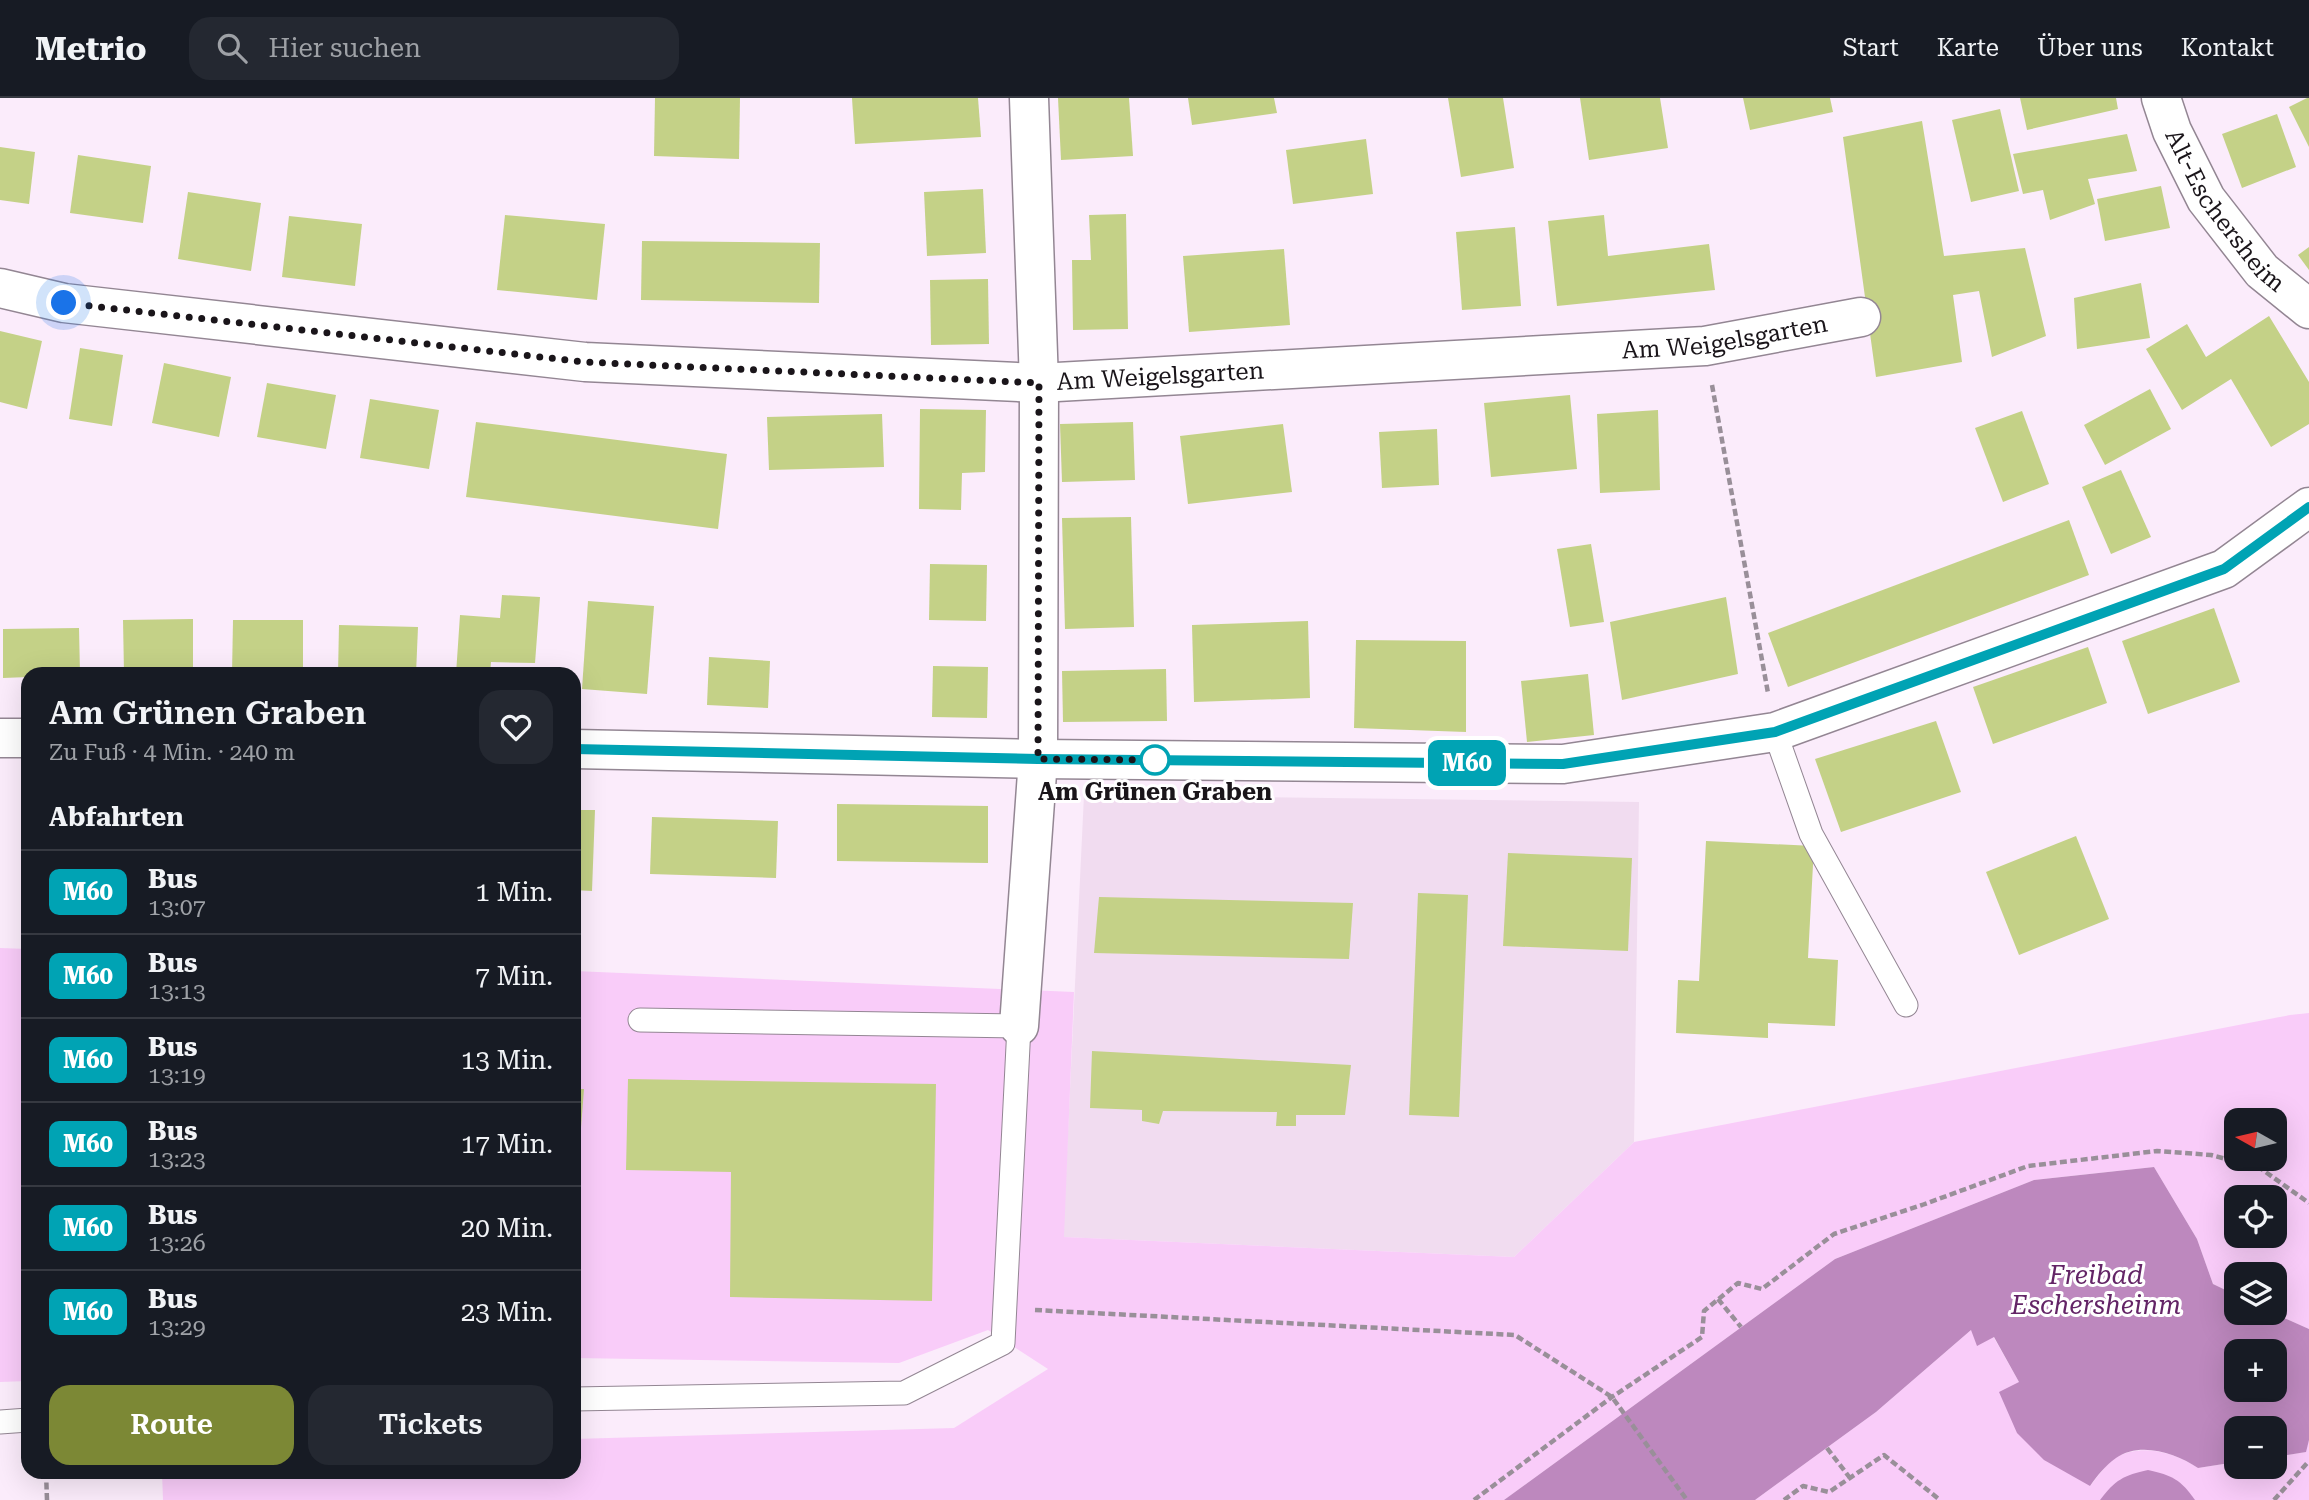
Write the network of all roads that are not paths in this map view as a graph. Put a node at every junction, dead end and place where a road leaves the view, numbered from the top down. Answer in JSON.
{"nodes":[{"id":1,"x":1029,"y":98,"type":"edge"},
{"id":2,"x":2161,"y":98,"type":"edge"},
{"id":3,"x":0,"y":288,"type":"edge"},
{"id":4,"x":2309,"y":309,"type":"edge"},
{"id":5,"x":1861,"y":317,"type":"dead end"},
{"id":6,"x":1039,"y":383,"type":"junction"},
{"id":7,"x":2309,"y":508,"type":"edge"},
{"id":8,"x":1775,"y":732,"type":"junction"},
{"id":9,"x":0,"y":738,"type":"edge"},
{"id":10,"x":21,"y":738,"type":"edge"},
{"id":11,"x":581,"y":749,"type":"edge"},
{"id":12,"x":1038,"y":759,"type":"junction"},
{"id":13,"x":1906,"y":1005,"type":"dead end"},
{"id":14,"x":640,"y":1020,"type":"dead end"},
{"id":15,"x":1019,"y":1026,"type":"junction"},
{"id":16,"x":581,"y":1399,"type":"edge"},
{"id":17,"x":21,"y":1420,"type":"edge"},
{"id":18,"x":0,"y":1422,"type":"edge"}],
"edges":[{"from":1,"to":6,"type":"street"},
{"from":2,"to":4,"type":"street","name":"Alt-Eschersheim"},
{"from":3,"to":6,"type":"street","name":"Am Weigelsgarten"},
{"from":5,"to":6,"type":"street","name":"Am Weigelsgarten"},
{"from":6,"to":12,"type":"street"},
{"from":7,"to":8,"type":"street"},
{"from":8,"to":12,"type":"street"},
{"from":8,"to":13,"type":"lane"},
{"from":9,"to":10,"type":"street"},
{"from":11,"to":12,"type":"street"},
{"from":12,"to":15,"type":"street"},
{"from":14,"to":15,"type":"lane"},
{"from":15,"to":16,"type":"lane"},
{"from":17,"to":18,"type":"lane"}]}
